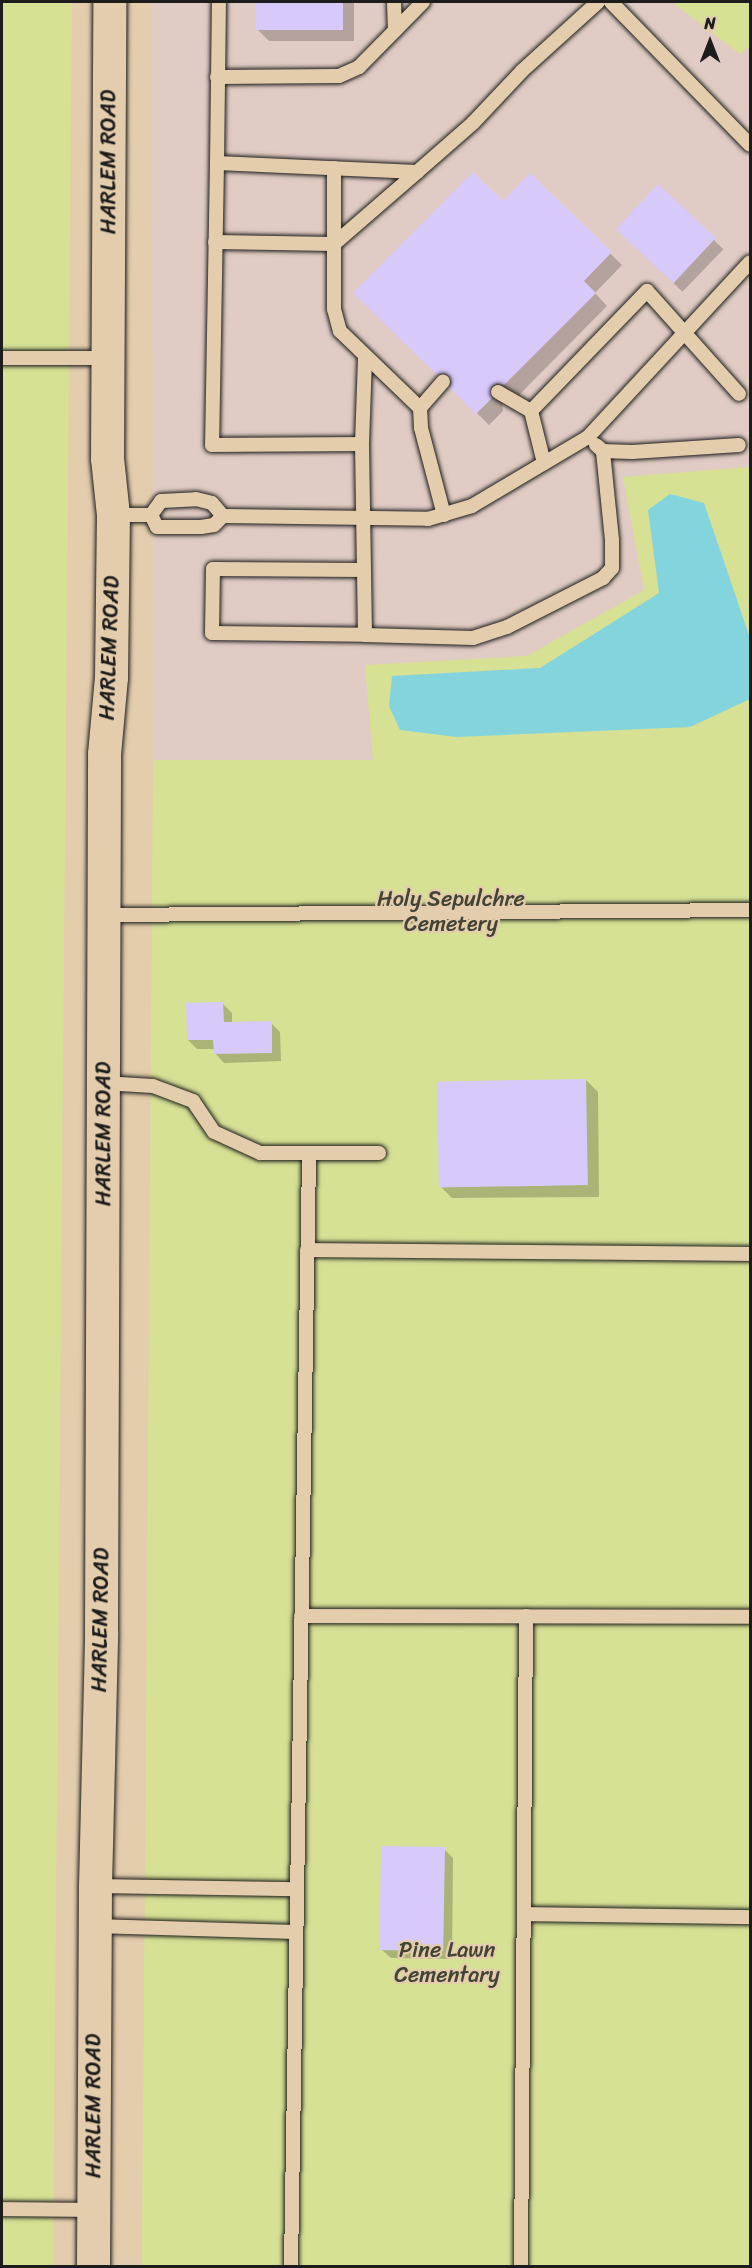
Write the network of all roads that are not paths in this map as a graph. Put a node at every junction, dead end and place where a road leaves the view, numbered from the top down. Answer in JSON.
{"nodes":[{"id":1,"x":109,"y":2,"type":"edge"},
{"id":2,"x":219,"y":2,"type":"edge"},
{"id":3,"x":394,"y":2,"type":"edge"},
{"id":4,"x":423,"y":2,"type":"edge"},
{"id":5,"x":598,"y":2,"type":"edge"},
{"id":6,"x":611,"y":2,"type":"edge"},
{"id":7,"x":395,"y":30,"type":"junction"},
{"id":8,"x":218,"y":77,"type":"junction"},
{"id":9,"x":750,"y":145,"type":"edge"},
{"id":10,"x":217,"y":163,"type":"junction"},
{"id":11,"x":334,"y":168,"type":"junction"},
{"id":12,"x":417,"y":172,"type":"junction"},
{"id":13,"x":215,"y":242,"type":"junction"},
{"id":14,"x":334,"y":244,"type":"junction"},
{"id":15,"x":750,"y":262,"type":"edge"},
{"id":16,"x":686,"y":331,"type":"junction"},
{"id":17,"x":364,"y":357,"type":"junction"},
{"id":18,"x":2,"y":358,"type":"edge"},
{"id":19,"x":107,"y":358,"type":"junction"},
{"id":20,"x":443,"y":382,"type":"dead end"},
{"id":21,"x":498,"y":392,"type":"dead end"},
{"id":22,"x":739,"y":394,"type":"dead end"},
{"id":23,"x":420,"y":408,"type":"junction"},
{"id":24,"x":531,"y":411,"type":"junction"},
{"id":25,"x":588,"y":437,"type":"junction"},
{"id":26,"x":362,"y":444,"type":"junction"},
{"id":27,"x":739,"y":445,"type":"dead end"},
{"id":28,"x":603,"y":451,"type":"junction"},
{"id":29,"x":544,"y":463,"type":"junction"},
{"id":30,"x":444,"y":514,"type":"junction"},
{"id":31,"x":113,"y":515,"type":"junction"},
{"id":32,"x":151,"y":515,"type":"junction"},
{"id":33,"x":223,"y":516,"type":"junction"},
{"id":34,"x":363,"y":518,"type":"junction"},
{"id":35,"x":364,"y":570,"type":"junction"},
{"id":36,"x":365,"y":635,"type":"junction"},
{"id":37,"x":750,"y":910,"type":"edge"},
{"id":38,"x":105,"y":915,"type":"junction"},
{"id":39,"x":103,"y":1083,"type":"junction"},
{"id":40,"x":309,"y":1153,"type":"junction"},
{"id":41,"x":379,"y":1153,"type":"dead end"},
{"id":42,"x":307,"y":1250,"type":"junction"},
{"id":43,"x":750,"y":1254,"type":"edge"},
{"id":44,"x":301,"y":1616,"type":"junction"},
{"id":45,"x":526,"y":1616,"type":"junction"},
{"id":46,"x":750,"y":1617,"type":"edge"},
{"id":47,"x":95,"y":1886,"type":"junction"},
{"id":48,"x":297,"y":1889,"type":"junction"},
{"id":49,"x":524,"y":1914,"type":"junction"},
{"id":50,"x":750,"y":1917,"type":"edge"},
{"id":51,"x":94,"y":1926,"type":"junction"},
{"id":52,"x":296,"y":1932,"type":"junction"},
{"id":53,"x":2,"y":2209,"type":"edge"},
{"id":54,"x":92,"y":2210,"type":"junction"},
{"id":55,"x":93,"y":2266,"type":"edge"},
{"id":56,"x":291,"y":2266,"type":"edge"},
{"id":57,"x":521,"y":2266,"type":"edge"}],
"edges":[{"from":1,"to":19,"type":"main road","name":"HARLEM ROAD"},
{"from":2,"to":8,"type":"lane"},
{"from":3,"to":7,"type":"lane"},
{"from":4,"to":7,"type":"lane"},
{"from":5,"to":12,"type":"lane"},
{"from":6,"to":9,"type":"lane"},
{"from":7,"to":8,"type":"lane"},
{"from":8,"to":10,"type":"lane"},
{"from":10,"to":11,"type":"lane"},
{"from":10,"to":13,"type":"lane"},
{"from":11,"to":12,"type":"lane"},
{"from":11,"to":14,"type":"lane"},
{"from":12,"to":14,"type":"lane"},
{"from":13,"to":14,"type":"lane"},
{"from":13,"to":26,"type":"lane"},
{"from":14,"to":17,"type":"lane"},
{"from":15,"to":16,"type":"lane"},
{"from":16,"to":22,"type":"lane"},
{"from":16,"to":24,"type":"lane"},
{"from":16,"to":25,"type":"lane"},
{"from":17,"to":23,"type":"lane"},
{"from":17,"to":26,"type":"lane"},
{"from":18,"to":19,"type":"lane"},
{"from":19,"to":31,"type":"main road","name":"HARLEM ROAD"},
{"from":20,"to":23,"type":"lane"},
{"from":21,"to":24,"type":"lane"},
{"from":23,"to":30,"type":"lane"},
{"from":24,"to":29,"type":"lane"},
{"from":25,"to":28,"type":"lane"},
{"from":25,"to":29,"type":"lane"},
{"from":26,"to":34,"type":"lane"},
{"from":27,"to":28,"type":"lane"},
{"from":28,"to":36,"type":"lane"},
{"from":29,"to":30,"type":"lane"},
{"from":30,"to":34,"type":"lane"},
{"from":31,"to":32,"type":"lane"},
{"from":31,"to":38,"type":"main road","name":"HARLEM ROAD"},
{"from":32,"to":33,"type":"lane"},
{"from":32,"to":33,"type":"lane"},
{"from":33,"to":34,"type":"lane"},
{"from":34,"to":35,"type":"lane"},
{"from":35,"to":36,"type":"lane"},
{"from":35,"to":36,"type":"lane"},
{"from":37,"to":38,"type":"lane"},
{"from":38,"to":39,"type":"main road","name":"HARLEM ROAD"},
{"from":39,"to":40,"type":"lane"},
{"from":39,"to":47,"type":"main road","name":"HARLEM ROAD"},
{"from":40,"to":41,"type":"lane"},
{"from":40,"to":42,"type":"lane"},
{"from":42,"to":43,"type":"lane"},
{"from":42,"to":44,"type":"lane"},
{"from":44,"to":45,"type":"lane"},
{"from":44,"to":48,"type":"lane"},
{"from":45,"to":46,"type":"lane"},
{"from":45,"to":49,"type":"lane"},
{"from":47,"to":48,"type":"lane"},
{"from":47,"to":51,"type":"main road","name":"HARLEM ROAD"},
{"from":48,"to":52,"type":"lane"},
{"from":49,"to":50,"type":"lane"},
{"from":49,"to":57,"type":"lane"},
{"from":51,"to":52,"type":"lane"},
{"from":51,"to":54,"type":"main road","name":"HARLEM ROAD"},
{"from":52,"to":56,"type":"lane"},
{"from":53,"to":54,"type":"lane"},
{"from":54,"to":55,"type":"main road","name":"HARLEM ROAD"}]}
